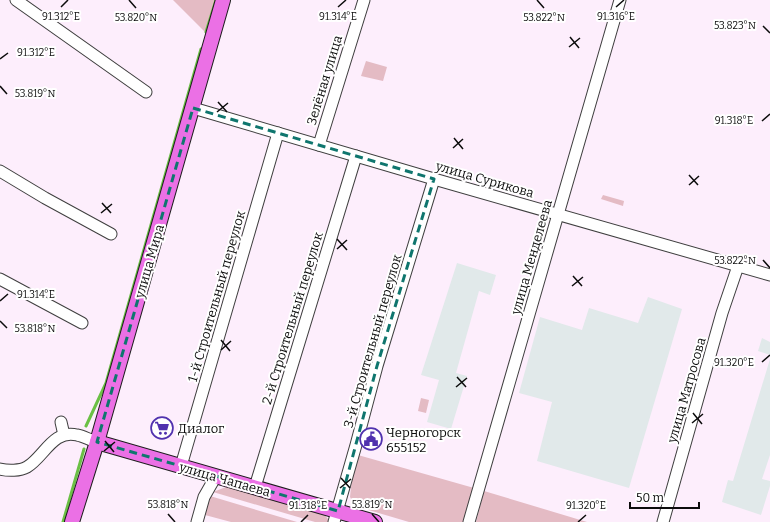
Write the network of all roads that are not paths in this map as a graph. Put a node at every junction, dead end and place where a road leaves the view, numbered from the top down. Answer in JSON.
{"nodes":[{"id":1,"x":16,"y":0,"type":"edge"},
{"id":2,"x":223,"y":0,"type":"edge"},
{"id":3,"x":364,"y":0,"type":"edge"},
{"id":4,"x":620,"y":0,"type":"edge"},
{"id":5,"x":146,"y":92,"type":"dead end"},
{"id":6,"x":193,"y":108,"type":"junction"},
{"id":7,"x":278,"y":133,"type":"junction"},
{"id":8,"x":319,"y":145,"type":"junction"},
{"id":9,"x":356,"y":156,"type":"junction"},
{"id":10,"x":0,"y":171,"type":"edge"},
{"id":11,"x":434,"y":179,"type":"junction"},
{"id":12,"x":557,"y":214,"type":"junction"},
{"id":13,"x":111,"y":234,"type":"dead end"},
{"id":14,"x":738,"y":266,"type":"junction"},
{"id":15,"x":770,"y":275,"type":"edge"},
{"id":16,"x":0,"y":279,"type":"edge"},
{"id":17,"x":82,"y":322,"type":"dead end"},
{"id":18,"x":61,"y":422,"type":"dead end"},
{"id":19,"x":64,"y":435,"type":"junction"},
{"id":20,"x":97,"y":442,"type":"junction"},
{"id":21,"x":181,"y":466,"type":"junction"},
{"id":22,"x":0,"y":469,"type":"edge"},
{"id":23,"x":216,"y":476,"type":"junction"},
{"id":24,"x":255,"y":487,"type":"junction"},
{"id":25,"x":336,"y":517,"type":"edge"},
{"id":26,"x":72,"y":522,"type":"edge"},
{"id":27,"x":197,"y":522,"type":"edge"},
{"id":28,"x":375,"y":522,"type":"edge"},
{"id":29,"x":469,"y":522,"type":"edge"},
{"id":30,"x":663,"y":522,"type":"edge"}],
"edges":[{"from":1,"to":5,"type":"street"},
{"from":2,"to":6,"type":"main road","name":"улица Мира"},
{"from":3,"to":8,"type":"street","name":"Зелёная улица"},
{"from":4,"to":12,"type":"street","name":"улица Менделеева"},
{"from":6,"to":7,"type":"street","name":"улица Сурикова"},
{"from":6,"to":20,"type":"main road","name":"улица Мира"},
{"from":7,"to":8,"type":"street","name":"улица Сурикова"},
{"from":7,"to":21,"type":"street","name":"1-й Строительный переулок"},
{"from":8,"to":9,"type":"street","name":"улица Сурикова"},
{"from":9,"to":11,"type":"street","name":"улица Сурикова"},
{"from":9,"to":24,"type":"street","name":"2-й Строительный переулок"},
{"from":10,"to":13,"type":"street"},
{"from":11,"to":12,"type":"street","name":"улица Сурикова"},
{"from":11,"to":25,"type":"street","name":"3-й Строительный переулок"},
{"from":12,"to":14,"type":"street","name":"улица Сурикова"},
{"from":12,"to":29,"type":"street","name":"улица Менделеева"},
{"from":14,"to":15,"type":"street","name":"улица Сурикова"},
{"from":14,"to":30,"type":"street","name":"улица Матросова"},
{"from":16,"to":17,"type":"street"},
{"from":18,"to":19,"type":"street"},
{"from":19,"to":20,"type":"street"},
{"from":19,"to":22,"type":"street"},
{"from":20,"to":21,"type":"main road","name":"улица Чапаева"},
{"from":20,"to":26,"type":"main road","name":"улица Мира"},
{"from":21,"to":23,"type":"main road","name":"улица Чапаева"},
{"from":23,"to":24,"type":"main road","name":"улица Чапаева"},
{"from":23,"to":27,"type":"street"},
{"from":24,"to":25,"type":"main road","name":"улица Чапаева"},
{"from":25,"to":28,"type":"main road","name":"улица Чапаева"}]}
